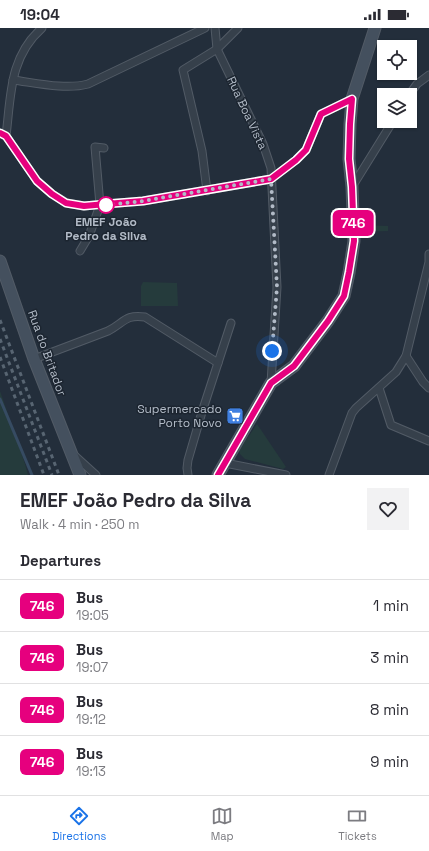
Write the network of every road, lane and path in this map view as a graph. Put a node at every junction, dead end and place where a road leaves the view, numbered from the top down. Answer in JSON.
{"nodes":[{"id":1,"x":42,"y":28,"type":"edge"},
{"id":2,"x":205,"y":28,"type":"edge"},
{"id":3,"x":216,"y":28,"type":"edge"},
{"id":4,"x":238,"y":28,"type":"edge"},
{"id":5,"x":374,"y":28,"type":"edge"},
{"id":6,"x":218,"y":49,"type":"junction"},
{"id":7,"x":429,"y":75,"type":"edge"},
{"id":8,"x":13,"y":80,"type":"junction"},
{"id":9,"x":414,"y":88,"type":"edge"},
{"id":10,"x":321,"y":114,"type":"dead end"},
{"id":11,"x":388,"y":128,"type":"edge"},
{"id":12,"x":3,"y":135,"type":"edge"},
{"id":13,"x":104,"y":148,"type":"dead end"},
{"id":14,"x":271,"y":179,"type":"junction"},
{"id":15,"x":352,"y":187,"type":"junction"},
{"id":16,"x":206,"y":190,"type":"junction"},
{"id":17,"x":100,"y":205,"type":"junction"},
{"id":18,"x":80,"y":251,"type":"dead end"},
{"id":19,"x":429,"y":254,"type":"edge"},
{"id":20,"x":0,"y":261,"type":"edge"},
{"id":21,"x":429,"y":262,"type":"edge"},
{"id":22,"x":231,"y":323,"type":"dead end"},
{"id":23,"x":406,"y":356,"type":"junction"},
{"id":24,"x":34,"y":359,"type":"junction"},
{"id":25,"x":218,"y":363,"type":"junction"},
{"id":26,"x":271,"y":383,"type":"junction"},
{"id":27,"x":379,"y":388,"type":"junction"},
{"id":28,"x":429,"y":388,"type":"edge"},
{"id":29,"x":429,"y":441,"type":"edge"},
{"id":30,"x":70,"y":452,"type":"junction"},
{"id":31,"x":225,"y":463,"type":"junction"},
{"id":32,"x":80,"y":475,"type":"edge"},
{"id":33,"x":96,"y":475,"type":"edge"},
{"id":34,"x":188,"y":475,"type":"edge"},
{"id":35,"x":218,"y":475,"type":"edge"},
{"id":36,"x":286,"y":475,"type":"edge"},
{"id":37,"x":329,"y":475,"type":"edge"}],
"edges":[{"from":1,"to":8,"type":"street"},
{"from":2,"to":8,"type":"street"},
{"from":3,"to":6,"type":"street","name":"Rua Boa Vista"},
{"from":4,"to":6,"type":"street"},
{"from":5,"to":15,"type":"street"},
{"from":6,"to":14,"type":"street","name":"Rua Boa Vista"},
{"from":6,"to":16,"type":"street"},
{"from":7,"to":9,"type":"street"},
{"from":8,"to":12,"type":"street"},
{"from":10,"to":14,"type":"street"},
{"from":11,"to":15,"type":"street"},
{"from":12,"to":17,"type":"street"},
{"from":13,"to":17,"type":"street"},
{"from":14,"to":16,"type":"street"},
{"from":14,"to":26,"type":"street","name":"Rua Boa Vista"},
{"from":15,"to":26,"type":"street"},
{"from":16,"to":17,"type":"street"},
{"from":17,"to":18,"type":"street"},
{"from":19,"to":21,"type":"street"},
{"from":20,"to":24,"type":"street","name":"Rua do Britador"},
{"from":21,"to":23,"type":"street"},
{"from":22,"to":25,"type":"street"},
{"from":23,"to":27,"type":"street"},
{"from":23,"to":28,"type":"street"},
{"from":24,"to":25,"type":"street"},
{"from":24,"to":30,"type":"street","name":"Rua do Britador"},
{"from":25,"to":34,"type":"street"},
{"from":26,"to":31,"type":"street"},
{"from":27,"to":29,"type":"street"},
{"from":27,"to":37,"type":"street"},
{"from":30,"to":32,"type":"street","name":"Rua do Britador"},
{"from":30,"to":33,"type":"street","name":"Rua do Britador"},
{"from":31,"to":35,"type":"street"},
{"from":31,"to":36,"type":"street"}]}
